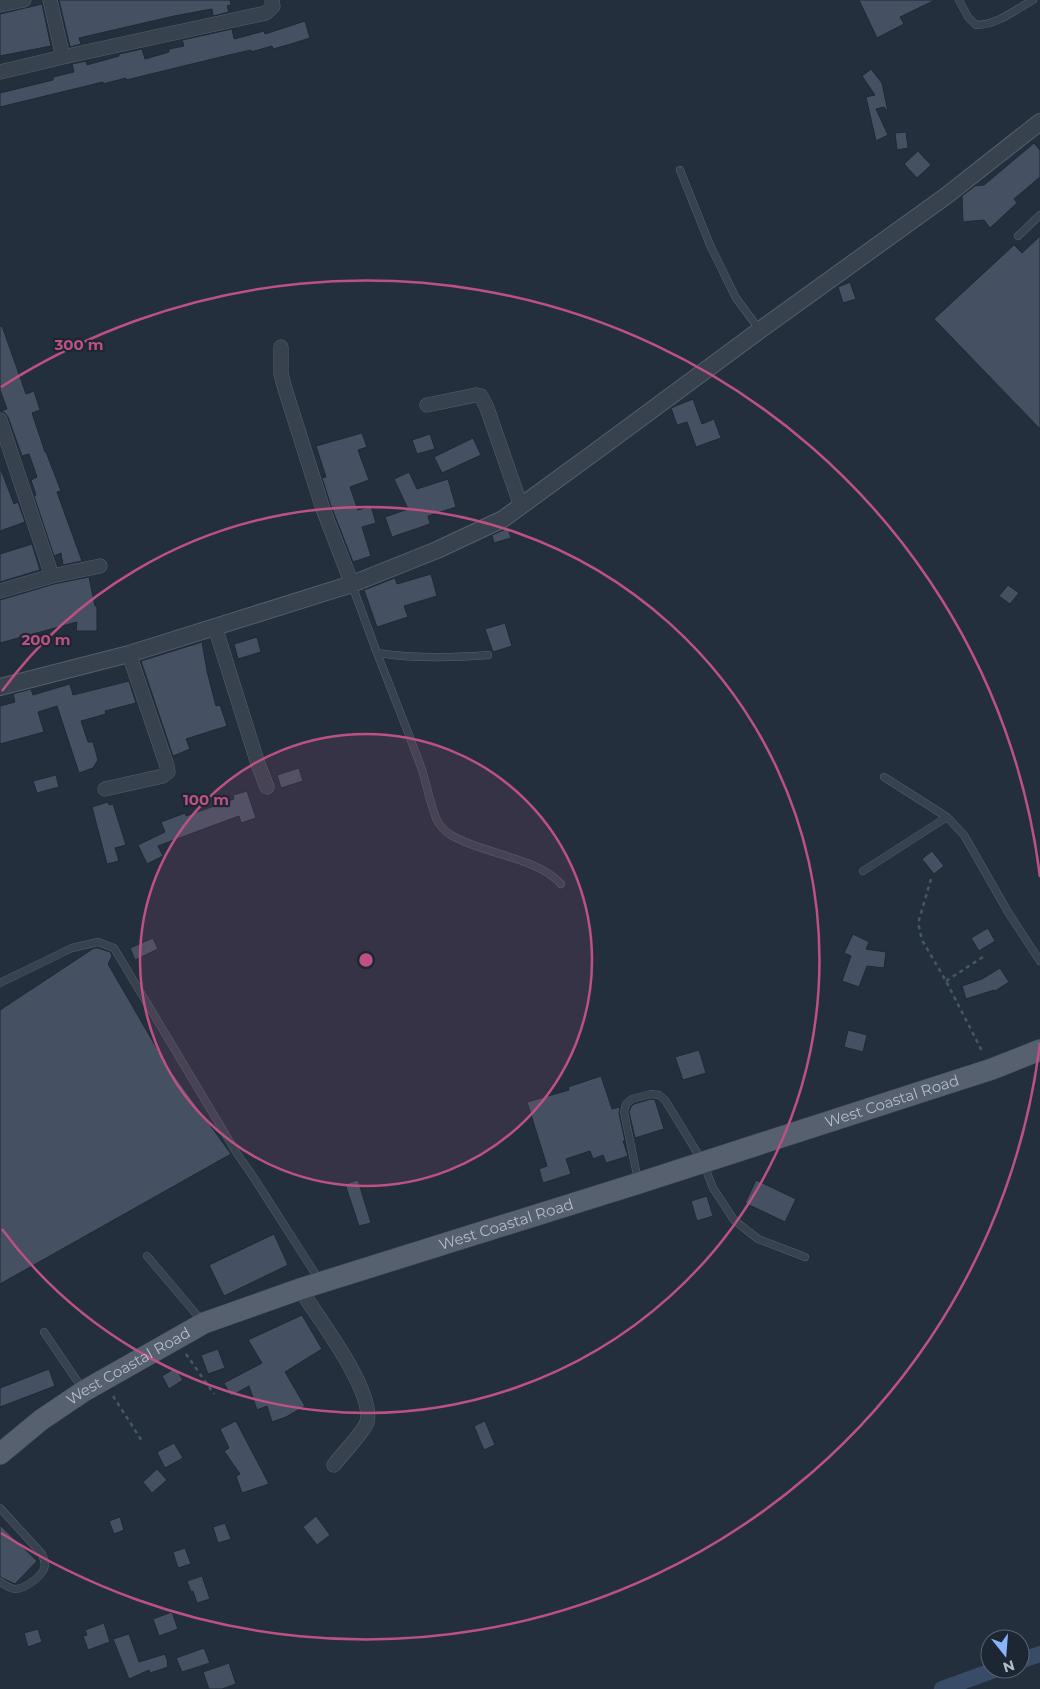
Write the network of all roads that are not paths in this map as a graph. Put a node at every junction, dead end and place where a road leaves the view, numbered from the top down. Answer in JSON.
{"nodes":[{"id":1,"x":24,"y":0,"type":"edge"},
{"id":2,"x":50,"y":0,"type":"edge"},
{"id":3,"x":272,"y":0,"type":"edge"},
{"id":4,"x":959,"y":0,"type":"edge"},
{"id":5,"x":1033,"y":0,"type":"edge"},
{"id":6,"x":0,"y":5,"type":"edge"},
{"id":7,"x":63,"y":57,"type":"junction"},
{"id":8,"x":0,"y":72,"type":"edge"},
{"id":9,"x":1040,"y":122,"type":"edge"},
{"id":10,"x":680,"y":170,"type":"dead end"},
{"id":11,"x":1040,"y":215,"type":"edge"},
{"id":12,"x":1018,"y":236,"type":"dead end"},
{"id":13,"x":760,"y":330,"type":"junction"},
{"id":14,"x":281,"y":347,"type":"dead end"},
{"id":15,"x":426,"y":405,"type":"dead end"},
{"id":16,"x":0,"y":420,"type":"edge"},
{"id":17,"x":521,"y":506,"type":"junction"},
{"id":18,"x":100,"y":566,"type":"dead end"},
{"id":19,"x":52,"y":576,"type":"junction"},
{"id":20,"x":352,"y":584,"type":"junction"},
{"id":21,"x":0,"y":591,"type":"edge"},
{"id":22,"x":215,"y":627,"type":"junction"},
{"id":23,"x":377,"y":653,"type":"junction"},
{"id":24,"x":129,"y":654,"type":"junction"},
{"id":25,"x":488,"y":655,"type":"dead end"},
{"id":26,"x":0,"y":687,"type":"edge"},
{"id":27,"x":884,"y":777,"type":"dead end"},
{"id":28,"x":267,"y":787,"type":"dead end"},
{"id":29,"x":105,"y":789,"type":"dead end"},
{"id":30,"x":948,"y":818,"type":"junction"},
{"id":31,"x":863,"y":871,"type":"dead end"},
{"id":32,"x":561,"y":884,"type":"dead end"},
{"id":33,"x":1040,"y":962,"type":"edge"},
{"id":34,"x":0,"y":983,"type":"edge"},
{"id":35,"x":1040,"y":1050,"type":"edge"},
{"id":36,"x":702,"y":1162,"type":"junction"},
{"id":37,"x":639,"y":1183,"type":"junction"},
{"id":38,"x":147,"y":1256,"type":"dead end"},
{"id":39,"x":805,"y":1257,"type":"dead end"},
{"id":40,"x":321,"y":1284,"type":"junction"},
{"id":41,"x":300,"y":1289,"type":"junction"},
{"id":42,"x":204,"y":1323,"type":"junction"},
{"id":43,"x":44,"y":1332,"type":"dead end"},
{"id":44,"x":84,"y":1391,"type":"junction"},
{"id":45,"x":0,"y":1454,"type":"edge"},
{"id":46,"x":334,"y":1465,"type":"dead end"},
{"id":47,"x":0,"y":1508,"type":"edge"},
{"id":48,"x":0,"y":1582,"type":"edge"}],
"edges":[{"from":1,"to":6,"type":"street"},
{"from":2,"to":7,"type":"street"},
{"from":3,"to":7,"type":"street"},
{"from":4,"to":5,"type":"lane"},
{"from":7,"to":8,"type":"street"},
{"from":9,"to":13,"type":"street"},
{"from":10,"to":13,"type":"lane"},
{"from":11,"to":12,"type":"lane"},
{"from":13,"to":17,"type":"street"},
{"from":14,"to":20,"type":"street"},
{"from":15,"to":17,"type":"street"},
{"from":16,"to":19,"type":"street"},
{"from":17,"to":20,"type":"street"},
{"from":18,"to":19,"type":"street"},
{"from":19,"to":21,"type":"street"},
{"from":20,"to":22,"type":"street"},
{"from":20,"to":23,"type":"lane"},
{"from":22,"to":24,"type":"street"},
{"from":22,"to":28,"type":"street"},
{"from":23,"to":25,"type":"lane"},
{"from":23,"to":32,"type":"lane"},
{"from":24,"to":26,"type":"street"},
{"from":24,"to":29,"type":"street"},
{"from":27,"to":30,"type":"lane"},
{"from":30,"to":31,"type":"lane"},
{"from":30,"to":33,"type":"lane"},
{"from":34,"to":40,"type":"lane"},
{"from":35,"to":36,"type":"main road","name":"West Coastal Road"},
{"from":36,"to":37,"type":"main road","name":"West Coastal Road"},
{"from":36,"to":37,"type":"lane"},
{"from":36,"to":39,"type":"lane"},
{"from":37,"to":40,"type":"main road","name":"West Coastal Road"},
{"from":38,"to":42,"type":"lane"},
{"from":40,"to":41,"type":"main road","name":"West Coastal Road"},
{"from":41,"to":42,"type":"main road","name":"West Coastal Road"},
{"from":41,"to":46,"type":"street"},
{"from":42,"to":44,"type":"main road","name":"West Coastal Road"},
{"from":43,"to":44,"type":"lane"},
{"from":44,"to":45,"type":"main road","name":"West Coastal Road"},
{"from":47,"to":48,"type":"lane"}]}
